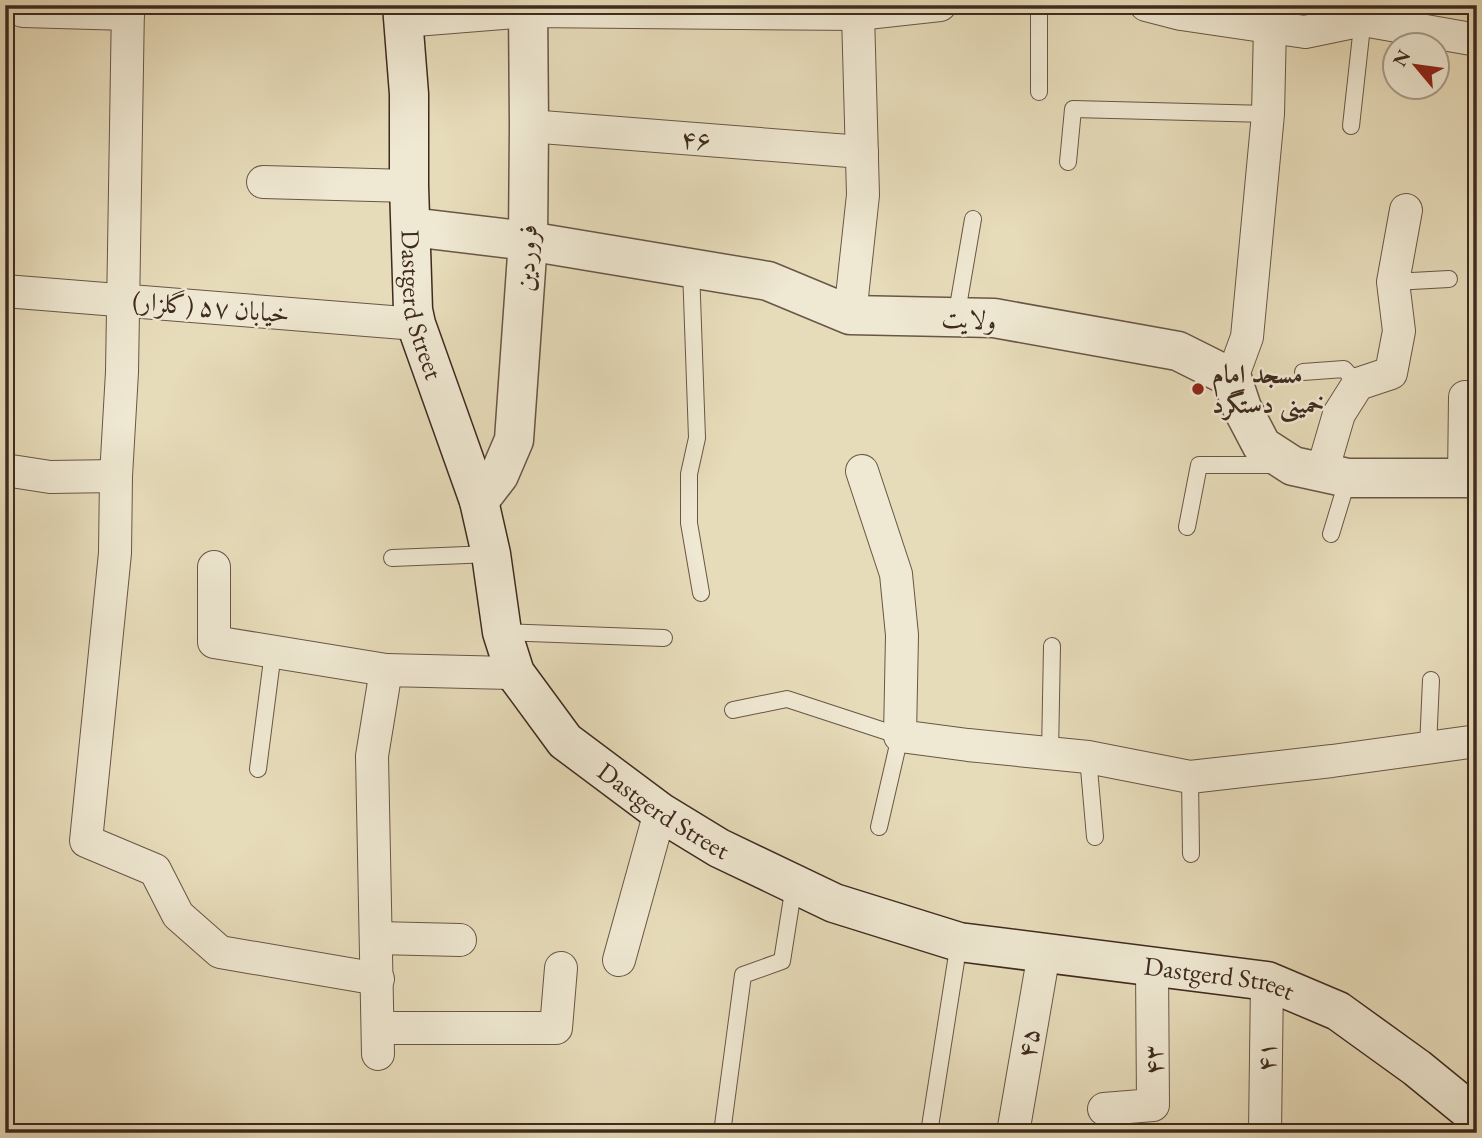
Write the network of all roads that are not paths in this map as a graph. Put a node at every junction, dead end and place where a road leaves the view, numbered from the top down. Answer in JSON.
{"nodes":[{"id":1,"x":940,"y":5,"type":"edge"},
{"id":2,"x":1039,"y":5,"type":"edge"},
{"id":3,"x":1146,"y":5,"type":"edge"},
{"id":4,"x":528,"y":8,"type":"edge"},
{"id":5,"x":128,"y":9,"type":"edge"},
{"id":6,"x":856,"y":10,"type":"edge"},
{"id":7,"x":1181,"y":10,"type":"edge"},
{"id":8,"x":23,"y":11,"type":"dead end"},
{"id":9,"x":1363,"y":12,"type":"edge"},
{"id":10,"x":403,"y":13,"type":"edge"},
{"id":11,"x":1270,"y":27,"type":"junction"},
{"id":12,"x":1477,"y":40,"type":"edge"},
{"id":13,"x":1039,"y":92,"type":"dead end"},
{"id":14,"x":1268,"y":114,"type":"junction"},
{"id":15,"x":529,"y":126,"type":"junction"},
{"id":16,"x":1351,"y":126,"type":"dead end"},
{"id":17,"x":862,"y":152,"type":"junction"},
{"id":18,"x":1068,"y":162,"type":"dead end"},
{"id":19,"x":263,"y":182,"type":"dead end"},
{"id":20,"x":409,"y":186,"type":"junction"},
{"id":21,"x":1406,"y":210,"type":"dead end"},
{"id":22,"x":973,"y":219,"type":"dead end"},
{"id":23,"x":411,"y":227,"type":"junction"},
{"id":24,"x":528,"y":241,"type":"junction"},
{"id":25,"x":691,"y":268,"type":"junction"},
{"id":26,"x":1449,"y":279,"type":"dead end"},
{"id":27,"x":1393,"y":282,"type":"junction"},
{"id":28,"x":5,"y":291,"type":"edge"},
{"id":29,"x":123,"y":300,"type":"junction"},
{"id":30,"x":850,"y":315,"type":"junction"},
{"id":31,"x":956,"y":318,"type":"junction"},
{"id":32,"x":416,"y":324,"type":"junction"},
{"id":33,"x":1303,"y":372,"type":"dead end"},
{"id":34,"x":1233,"y":378,"type":"junction"},
{"id":35,"x":1358,"y":384,"type":"junction"},
{"id":36,"x":1465,"y":397,"type":"dead end"},
{"id":37,"x":5,"y":470,"type":"edge"},
{"id":38,"x":862,"y":471,"type":"dead end"},
{"id":39,"x":1321,"y":472,"type":"junction"},
{"id":40,"x":116,"y":477,"type":"junction"},
{"id":41,"x":1470,"y":478,"type":"edge"},
{"id":42,"x":479,"y":501,"type":"junction"},
{"id":43,"x":1187,"y":527,"type":"dead end"},
{"id":44,"x":1331,"y":534,"type":"dead end"},
{"id":45,"x":491,"y":554,"type":"junction"},
{"id":46,"x":391,"y":558,"type":"dead end"},
{"id":47,"x":214,"y":567,"type":"dead end"},
{"id":48,"x":701,"y":593,"type":"dead end"},
{"id":49,"x":502,"y":632,"type":"junction"},
{"id":50,"x":664,"y":638,"type":"dead end"},
{"id":51,"x":1052,"y":646,"type":"dead end"},
{"id":52,"x":273,"y":652,"type":"junction"},
{"id":53,"x":386,"y":670,"type":"junction"},
{"id":54,"x":514,"y":673,"type":"junction"},
{"id":55,"x":1431,"y":680,"type":"dead end"},
{"id":56,"x":733,"y":710,"type":"dead end"},
{"id":57,"x":900,"y":736,"type":"junction"},
{"id":58,"x":1477,"y":741,"type":"edge"},
{"id":59,"x":1428,"y":747,"type":"junction"},
{"id":60,"x":1050,"y":753,"type":"junction"},
{"id":61,"x":1088,"y":757,"type":"junction"},
{"id":62,"x":258,"y":769,"type":"dead end"},
{"id":63,"x":1190,"y":777,"type":"junction"},
{"id":64,"x":660,"y":812,"type":"junction"},
{"id":65,"x":879,"y":827,"type":"dead end"},
{"id":66,"x":1095,"y":837,"type":"dead end"},
{"id":67,"x":1191,"y":854,"type":"dead end"},
{"id":68,"x":794,"y":885,"type":"junction"},
{"id":69,"x":377,"y":938,"type":"junction"},
{"id":70,"x":460,"y":940,"type":"dead end"},
{"id":71,"x":959,"y":942,"type":"junction"},
{"id":72,"x":1044,"y":953,"type":"junction"},
{"id":73,"x":619,"y":960,"type":"dead end"},
{"id":74,"x":1152,"y":967,"type":"junction"},
{"id":75,"x":561,"y":968,"type":"dead end"},
{"id":76,"x":378,"y":979,"type":"junction"},
{"id":77,"x":1267,"y":981,"type":"junction"},
{"id":78,"x":1104,"y":1109,"type":"dead end"},
{"id":79,"x":1477,"y":1118,"type":"edge"},
{"id":80,"x":722,"y":1133,"type":"edge"},
{"id":81,"x":929,"y":1133,"type":"edge"},
{"id":82,"x":1013,"y":1133,"type":"edge"},
{"id":83,"x":1265,"y":1133,"type":"edge"}],
"edges":[{"from":1,"to":6,"type":"street"},
{"from":2,"to":13,"type":"lane"},
{"from":3,"to":7,"type":"street"},
{"from":4,"to":6,"type":"street"},
{"from":4,"to":10,"type":"street"},
{"from":4,"to":15,"type":"main road","name":"فروردین"},
{"from":5,"to":8,"type":"street"},
{"from":5,"to":29,"type":"street"},
{"from":6,"to":17,"type":"street"},
{"from":7,"to":11,"type":"street"},
{"from":9,"to":11,"type":"street"},
{"from":9,"to":12,"type":"street"},
{"from":9,"to":16,"type":"lane"},
{"from":10,"to":20,"type":"main road","name":"Dastgerd Street"},
{"from":11,"to":14,"type":"street"},
{"from":14,"to":18,"type":"lane"},
{"from":14,"to":34,"type":"street"},
{"from":15,"to":17,"type":"street","name":"۴۶"},
{"from":15,"to":24,"type":"main road","name":"فروردین"},
{"from":17,"to":30,"type":"street"},
{"from":19,"to":20,"type":"street"},
{"from":20,"to":23,"type":"main road","name":"Dastgerd Street"},
{"from":21,"to":27,"type":"street"},
{"from":22,"to":31,"type":"lane"},
{"from":23,"to":24,"type":"main road","name":"ولایت"},
{"from":23,"to":32,"type":"main road","name":"Dastgerd Street"},
{"from":24,"to":25,"type":"main road","name":"ولایت"},
{"from":24,"to":42,"type":"main road","name":"فروردین"},
{"from":25,"to":30,"type":"main road","name":"ولایت"},
{"from":25,"to":48,"type":"lane"},
{"from":26,"to":27,"type":"lane"},
{"from":27,"to":35,"type":"street"},
{"from":28,"to":29,"type":"street","name":"خیابان ۵۷ (گلزار)"},
{"from":29,"to":32,"type":"street","name":"خیابان ۵۷ (گلزار)"},
{"from":29,"to":40,"type":"street"},
{"from":30,"to":31,"type":"main road","name":"ولایت"},
{"from":31,"to":34,"type":"main road","name":"ولایت"},
{"from":32,"to":42,"type":"main road","name":"Dastgerd Street"},
{"from":33,"to":35,"type":"lane"},
{"from":34,"to":39,"type":"main road"},
{"from":35,"to":39,"type":"street"},
{"from":36,"to":41,"type":"street"},
{"from":37,"to":40,"type":"street"},
{"from":38,"to":57,"type":"street"},
{"from":39,"to":41,"type":"main road"},
{"from":39,"to":43,"type":"lane"},
{"from":39,"to":44,"type":"lane"},
{"from":40,"to":76,"type":"street"},
{"from":42,"to":45,"type":"main road","name":"Dastgerd Street"},
{"from":45,"to":46,"type":"lane"},
{"from":45,"to":49,"type":"main road","name":"Dastgerd Street"},
{"from":47,"to":52,"type":"street"},
{"from":49,"to":50,"type":"lane"},
{"from":49,"to":54,"type":"main road","name":"Dastgerd Street"},
{"from":51,"to":60,"type":"lane"},
{"from":52,"to":53,"type":"street"},
{"from":52,"to":62,"type":"lane"},
{"from":53,"to":54,"type":"street"},
{"from":53,"to":69,"type":"street"},
{"from":54,"to":64,"type":"main road","name":"Dastgerd Street"},
{"from":55,"to":59,"type":"lane"},
{"from":56,"to":57,"type":"lane"},
{"from":57,"to":60,"type":"street"},
{"from":57,"to":65,"type":"lane"},
{"from":58,"to":59,"type":"street"},
{"from":59,"to":63,"type":"street"},
{"from":60,"to":61,"type":"street"},
{"from":61,"to":63,"type":"street"},
{"from":61,"to":66,"type":"lane"},
{"from":63,"to":67,"type":"lane"},
{"from":64,"to":68,"type":"main road","name":"Dastgerd Street"},
{"from":64,"to":73,"type":"street"},
{"from":68,"to":71,"type":"main road","name":"Dastgerd Street"},
{"from":68,"to":80,"type":"lane"},
{"from":69,"to":70,"type":"street"},
{"from":69,"to":76,"type":"street"},
{"from":71,"to":72,"type":"main road","name":"Dastgerd Street"},
{"from":71,"to":81,"type":"lane"},
{"from":72,"to":74,"type":"main road","name":"Dastgerd Street"},
{"from":72,"to":82,"type":"street","name":"۴۵"},
{"from":74,"to":77,"type":"main road","name":"Dastgerd Street"},
{"from":74,"to":78,"type":"street","name":"۴۳"},
{"from":75,"to":76,"type":"street"},
{"from":77,"to":79,"type":"main road","name":"Dastgerd Street"},
{"from":77,"to":83,"type":"street","name":"۴۱"}]}
